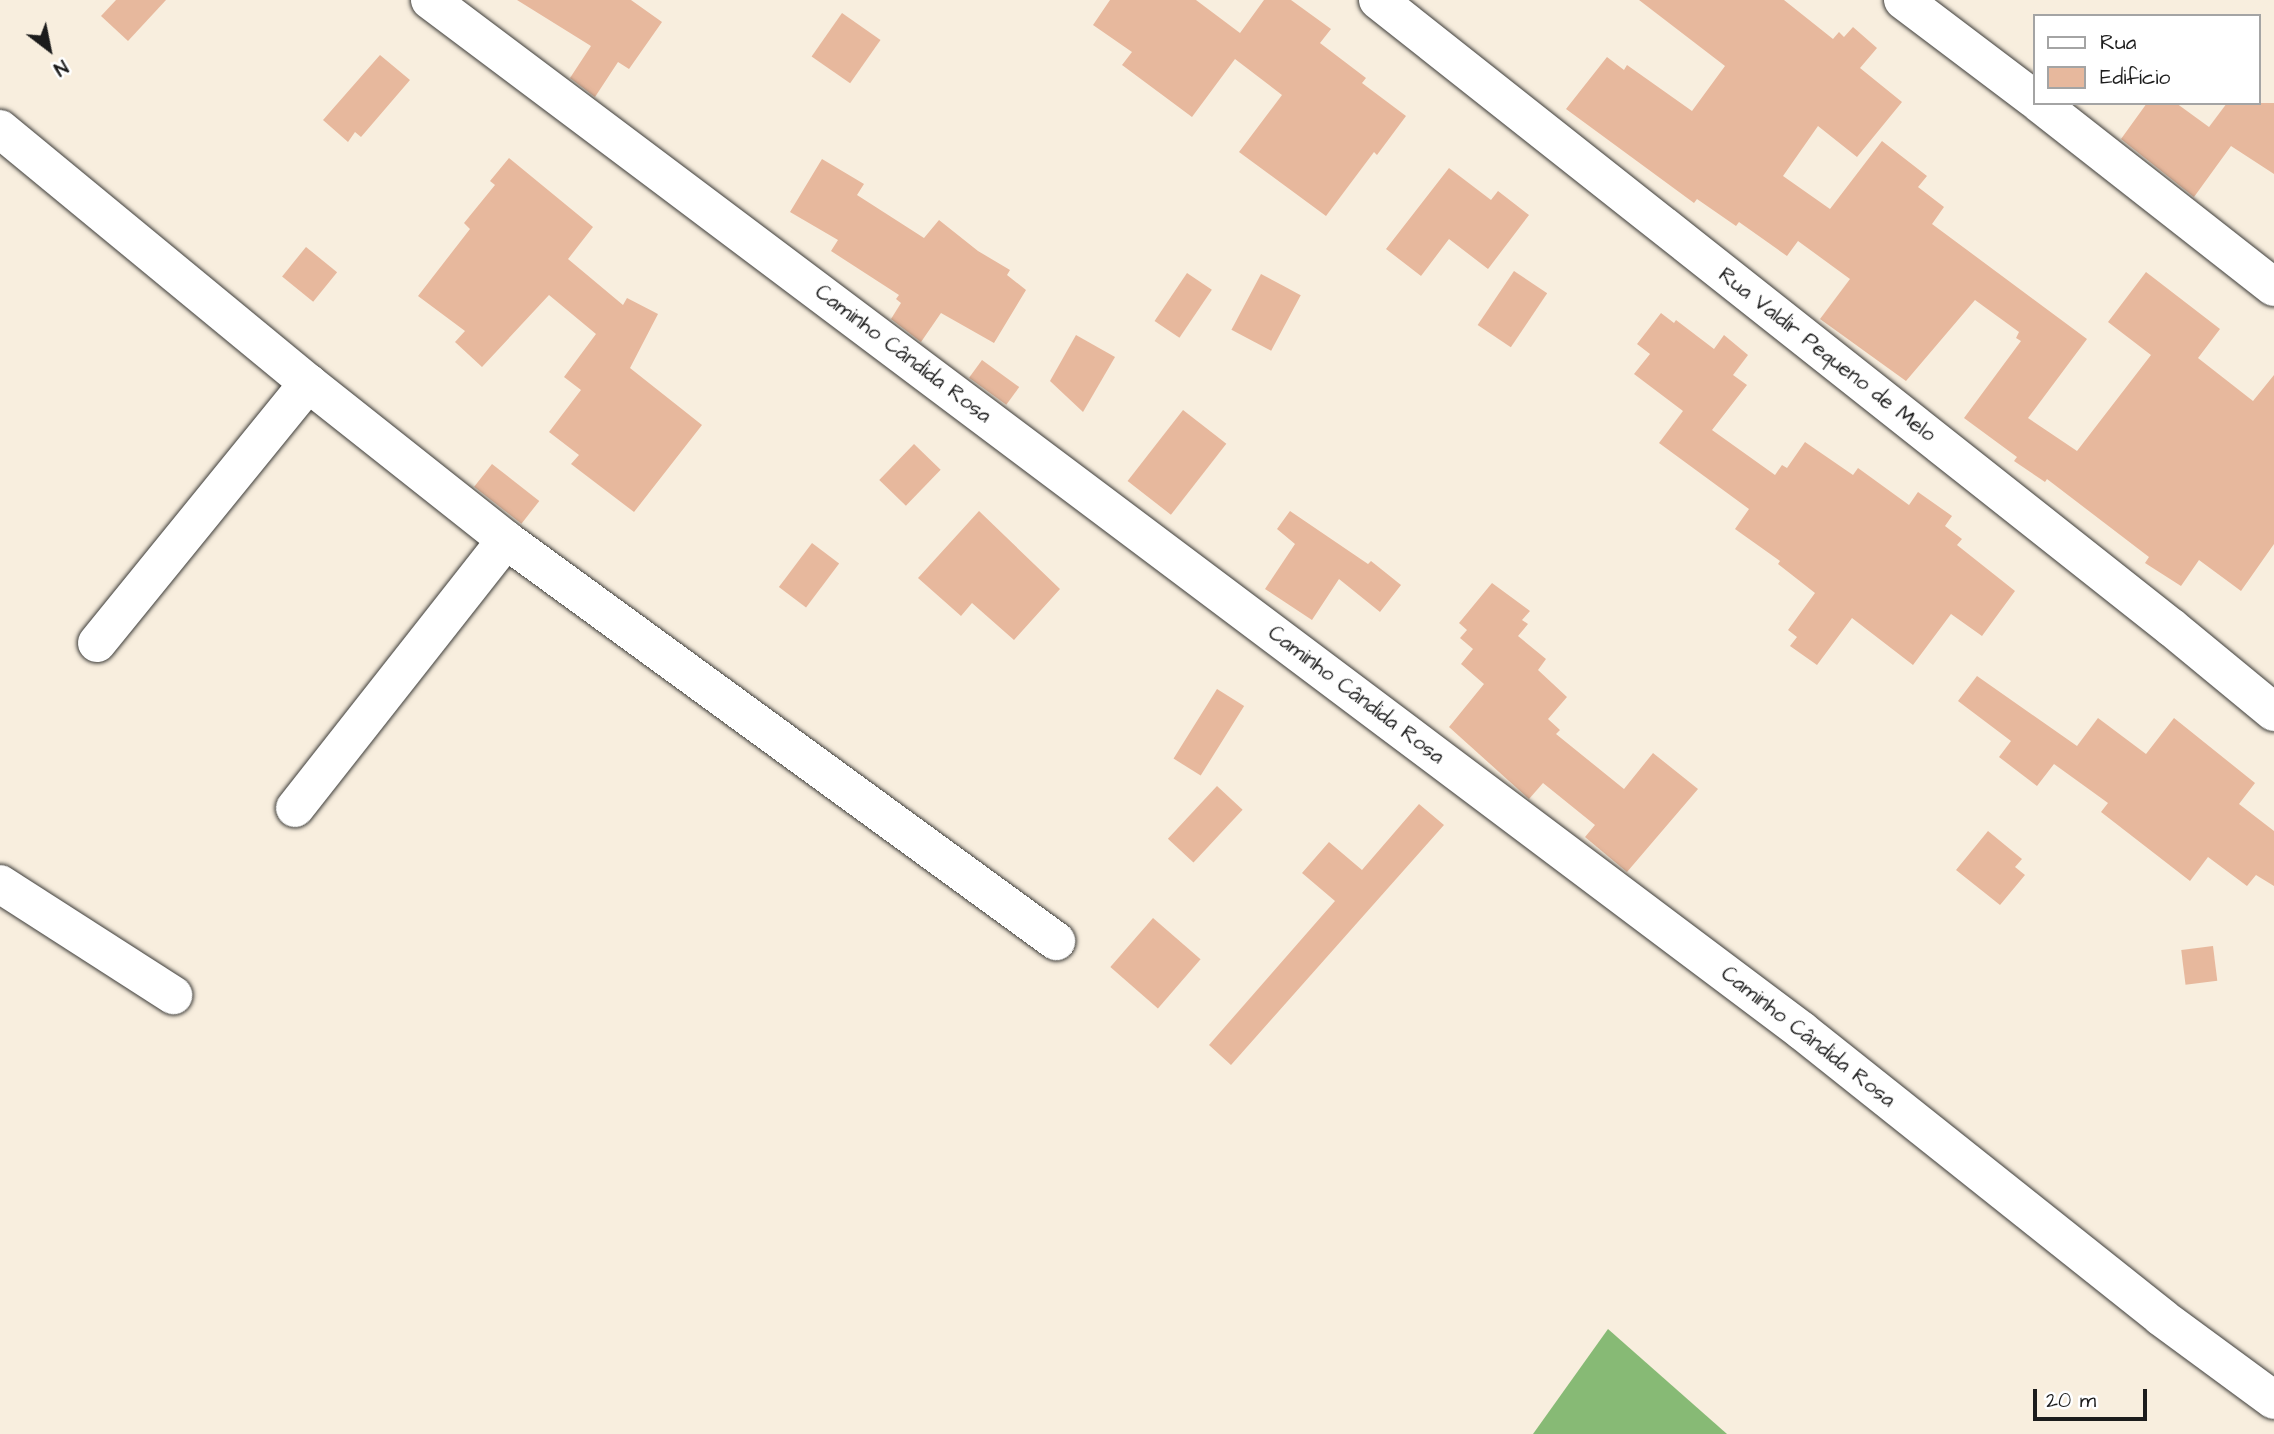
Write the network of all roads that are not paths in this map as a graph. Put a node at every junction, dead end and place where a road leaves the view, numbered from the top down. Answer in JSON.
{"nodes":[{"id":1,"x":430,"y":0,"type":"edge"},
{"id":2,"x":1378,"y":0,"type":"edge"},
{"id":3,"x":1903,"y":0,"type":"edge"},
{"id":4,"x":2032,"y":97,"type":"edge"},
{"id":5,"x":2042,"y":105,"type":"edge"},
{"id":6,"x":4,"y":140,"type":"edge"},
{"id":7,"x":2274,"y":287,"type":"edge"},
{"id":8,"x":308,"y":383,"type":"junction"},
{"id":9,"x":506,"y":540,"type":"junction"},
{"id":10,"x":97,"y":643,"type":"dead end"},
{"id":11,"x":2274,"y":712,"type":"edge"},
{"id":12,"x":295,"y":808,"type":"dead end"},
{"id":13,"x":0,"y":884,"type":"edge"},
{"id":14,"x":1056,"y":941,"type":"dead end"},
{"id":15,"x":173,"y":995,"type":"dead end"},
{"id":16,"x":2274,"y":1400,"type":"edge"}],
"edges":[{"from":1,"to":16,"type":"street","name":"Caminho Cândida Rosa"},
{"from":2,"to":11,"type":"street","name":"Rua Valdir Pequeno de Melo"},
{"from":3,"to":4,"type":"street"},
{"from":5,"to":7,"type":"street"},
{"from":6,"to":8,"type":"street"},
{"from":8,"to":9,"type":"street"},
{"from":8,"to":10,"type":"street"},
{"from":9,"to":12,"type":"street"},
{"from":9,"to":14,"type":"street"},
{"from":13,"to":15,"type":"street"}]}
